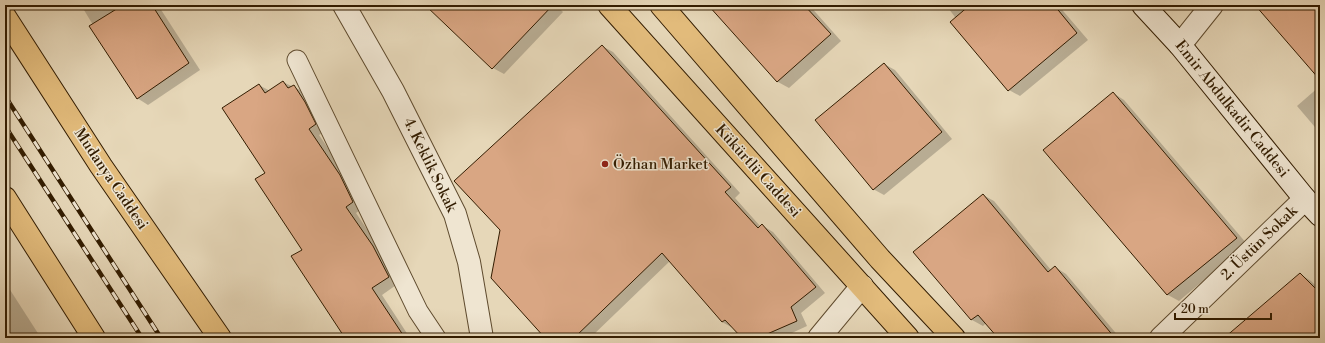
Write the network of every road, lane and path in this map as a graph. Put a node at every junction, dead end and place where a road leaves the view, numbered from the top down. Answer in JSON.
{"nodes":[{"id":1,"x":344,"y":5,"type":"edge"},
{"id":2,"x":609,"y":5,"type":"edge"},
{"id":3,"x":661,"y":5,"type":"edge"},
{"id":4,"x":1143,"y":5,"type":"edge"},
{"id":5,"x":1212,"y":5,"type":"edge"},
{"id":6,"x":5,"y":17,"type":"edge"},
{"id":7,"x":1180,"y":45,"type":"junction"},
{"id":8,"x":297,"y":60,"type":"dead end"},
{"id":9,"x":5,"y":198,"type":"edge"},
{"id":10,"x":1305,"y":198,"type":"junction"},
{"id":11,"x":1320,"y":214,"type":"edge"},
{"id":12,"x":862,"y":286,"type":"junction"},
{"id":13,"x":94,"y":338,"type":"edge"},
{"id":14,"x":220,"y":338,"type":"edge"},
{"id":15,"x":436,"y":338,"type":"edge"},
{"id":16,"x":482,"y":338,"type":"edge"},
{"id":17,"x":819,"y":338,"type":"edge"},
{"id":18,"x":908,"y":338,"type":"edge"},
{"id":19,"x":954,"y":338,"type":"edge"},
{"id":20,"x":1161,"y":338,"type":"edge"}],
"edges":[{"from":1,"to":16,"type":"street","name":"4. Keklik Sokak"},
{"from":2,"to":12,"type":"main road","name":"Kükürtlü Caddesi"},
{"from":3,"to":19,"type":"main road"},
{"from":4,"to":7,"type":"street","name":"Emir Abdulkadir Caddesi"},
{"from":5,"to":7,"type":"street"},
{"from":6,"to":14,"type":"main road","name":"Mudanya Caddesi"},
{"from":7,"to":10,"type":"street","name":"Emir Abdulkadir Caddesi"},
{"from":8,"to":15,"type":"lane"},
{"from":9,"to":13,"type":"main road"},
{"from":10,"to":11,"type":"street","name":"Emir Abdulkadir Caddesi"},
{"from":10,"to":20,"type":"street","name":"2. Üstün Sokak"},
{"from":12,"to":17,"type":"street"},
{"from":12,"to":18,"type":"main road","name":"Kükürtlü Caddesi"}]}
